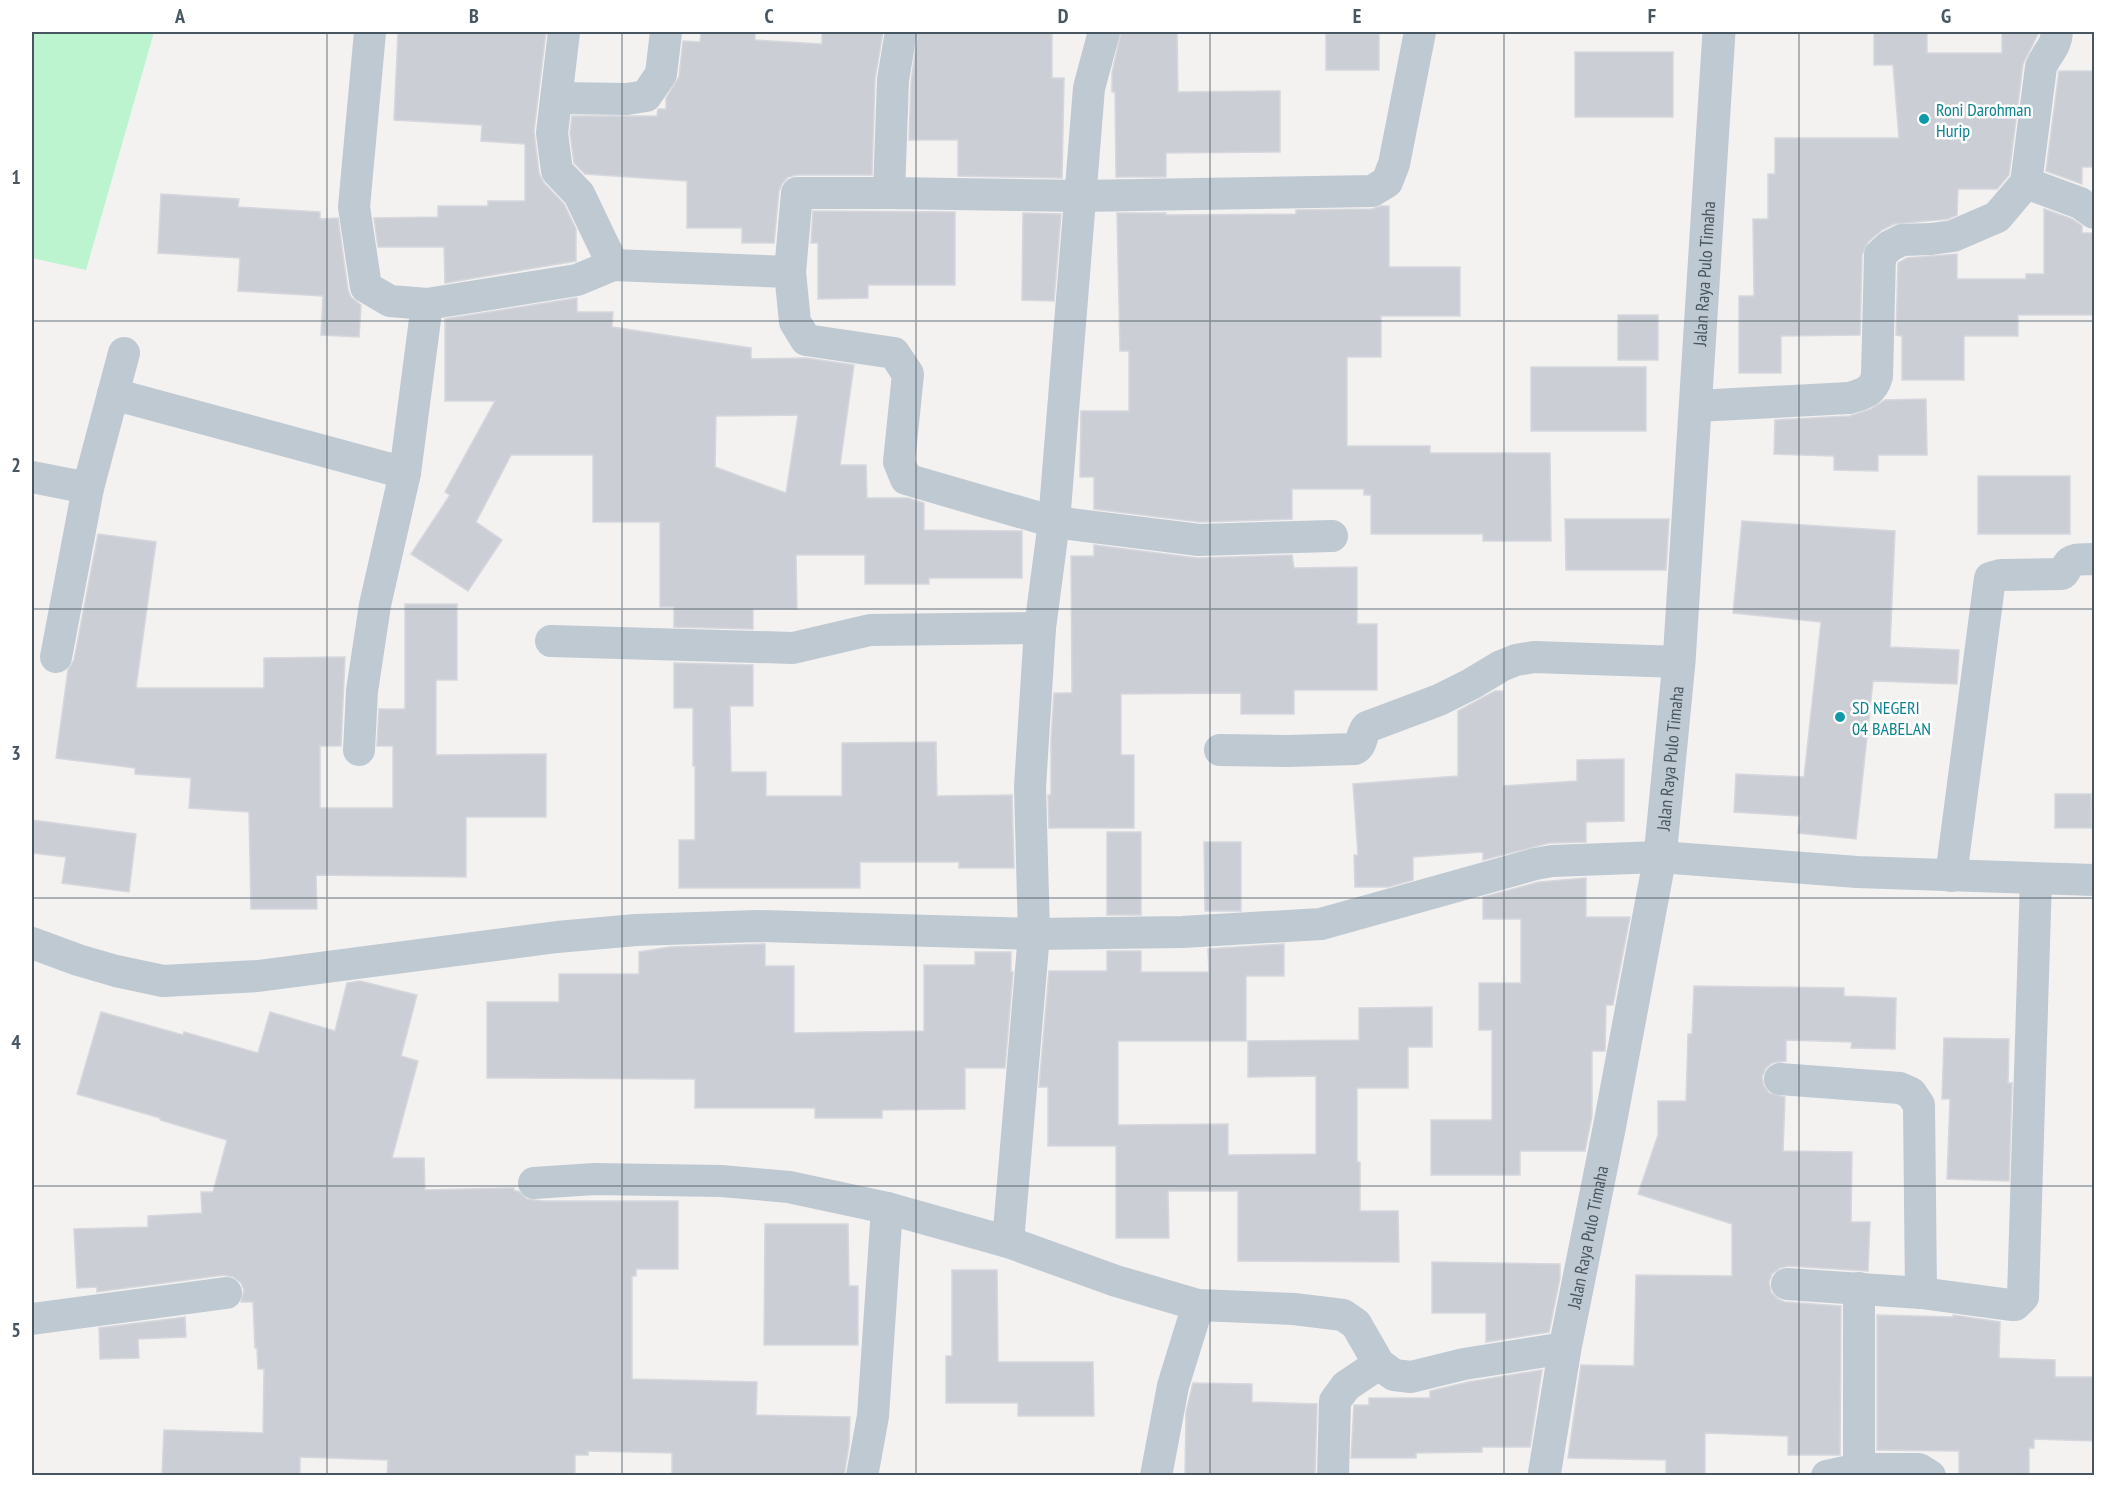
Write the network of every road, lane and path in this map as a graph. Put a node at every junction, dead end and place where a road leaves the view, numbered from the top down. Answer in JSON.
{"nodes":[{"id":1,"x":370,"y":32,"type":"edge"},
{"id":2,"x":564,"y":32,"type":"edge"},
{"id":3,"x":666,"y":32,"type":"edge"},
{"id":4,"x":901,"y":32,"type":"edge"},
{"id":5,"x":1104,"y":32,"type":"edge"},
{"id":6,"x":1420,"y":32,"type":"edge"},
{"id":7,"x":1719,"y":32,"type":"edge"},
{"id":8,"x":2057,"y":32,"type":"edge"},
{"id":9,"x":556,"y":98,"type":"junction"},
{"id":10,"x":2026,"y":183,"type":"junction"},
{"id":11,"x":889,"y":193,"type":"junction"},
{"id":12,"x":1079,"y":196,"type":"junction"},
{"id":13,"x":2094,"y":213,"type":"edge"},
{"id":14,"x":614,"y":264,"type":"junction"},
{"id":15,"x":790,"y":272,"type":"junction"},
{"id":16,"x":427,"y":304,"type":"junction"},
{"id":17,"x":124,"y":353,"type":"dead end"},
{"id":18,"x":113,"y":394,"type":"junction"},
{"id":19,"x":1696,"y":406,"type":"junction"},
{"id":20,"x":405,"y":473,"type":"junction"},
{"id":21,"x":32,"y":477,"type":"edge"},
{"id":22,"x":88,"y":488,"type":"junction"},
{"id":23,"x":1054,"y":522,"type":"junction"},
{"id":24,"x":1332,"y":536,"type":"dead end"},
{"id":25,"x":2094,"y":560,"type":"edge"},
{"id":26,"x":1040,"y":628,"type":"junction"},
{"id":27,"x":551,"y":641,"type":"dead end"},
{"id":28,"x":56,"y":657,"type":"dead end"},
{"id":29,"x":1679,"y":662,"type":"junction"},
{"id":30,"x":359,"y":750,"type":"dead end"},
{"id":31,"x":1220,"y":750,"type":"dead end"},
{"id":32,"x":1660,"y":857,"type":"junction"},
{"id":33,"x":1951,"y":876,"type":"junction"},
{"id":34,"x":2036,"y":879,"type":"junction"},
{"id":35,"x":2094,"y":880,"type":"edge"},
{"id":36,"x":1034,"y":934,"type":"junction"},
{"id":37,"x":32,"y":943,"type":"edge"},
{"id":38,"x":1780,"y":1079,"type":"dead end"},
{"id":39,"x":534,"y":1183,"type":"dead end"},
{"id":40,"x":887,"y":1208,"type":"junction"},
{"id":41,"x":1008,"y":1242,"type":"junction"},
{"id":42,"x":1787,"y":1284,"type":"dead end"},
{"id":43,"x":1858,"y":1288,"type":"junction"},
{"id":44,"x":226,"y":1293,"type":"dead end"},
{"id":45,"x":1921,"y":1293,"type":"junction"},
{"id":46,"x":1198,"y":1305,"type":"junction"},
{"id":47,"x":32,"y":1319,"type":"edge"},
{"id":48,"x":1565,"y":1348,"type":"junction"},
{"id":49,"x":1379,"y":1364,"type":"junction"},
{"id":50,"x":1859,"y":1469,"type":"junction"},
{"id":51,"x":862,"y":1476,"type":"edge"},
{"id":52,"x":1156,"y":1476,"type":"edge"},
{"id":53,"x":1333,"y":1476,"type":"edge"},
{"id":54,"x":1544,"y":1476,"type":"edge"},
{"id":55,"x":1827,"y":1476,"type":"edge"},
{"id":56,"x":1930,"y":1476,"type":"edge"}],
"edges":[{"from":1,"to":16,"type":"street"},
{"from":2,"to":9,"type":"street"},
{"from":3,"to":9,"type":"street"},
{"from":4,"to":11,"type":"street"},
{"from":5,"to":12,"type":"street"},
{"from":6,"to":12,"type":"street"},
{"from":7,"to":19,"type":"street","name":"Jalan Raya Pulo Timaha"},
{"from":8,"to":10,"type":"street"},
{"from":9,"to":14,"type":"street"},
{"from":10,"to":13,"type":"street"},
{"from":10,"to":19,"type":"street"},
{"from":11,"to":12,"type":"street"},
{"from":11,"to":15,"type":"street"},
{"from":12,"to":23,"type":"street"},
{"from":14,"to":15,"type":"street"},
{"from":14,"to":16,"type":"street"},
{"from":15,"to":23,"type":"street"},
{"from":16,"to":20,"type":"street"},
{"from":17,"to":18,"type":"street"},
{"from":18,"to":20,"type":"street"},
{"from":18,"to":22,"type":"street"},
{"from":19,"to":29,"type":"street","name":"Jalan Raya Pulo Timaha"},
{"from":20,"to":30,"type":"street"},
{"from":21,"to":22,"type":"street"},
{"from":22,"to":28,"type":"street"},
{"from":23,"to":24,"type":"street"},
{"from":23,"to":26,"type":"street"},
{"from":25,"to":33,"type":"street"},
{"from":26,"to":27,"type":"street"},
{"from":26,"to":36,"type":"street"},
{"from":29,"to":31,"type":"street"},
{"from":29,"to":32,"type":"street","name":"Jalan Raya Pulo Timaha"},
{"from":32,"to":33,"type":"street"},
{"from":32,"to":36,"type":"street"},
{"from":32,"to":48,"type":"street","name":"Jalan Raya Pulo Timaha"},
{"from":33,"to":34,"type":"street"},
{"from":34,"to":35,"type":"street"},
{"from":34,"to":45,"type":"street"},
{"from":36,"to":37,"type":"street"},
{"from":36,"to":41,"type":"street"},
{"from":38,"to":45,"type":"street"},
{"from":39,"to":40,"type":"street"},
{"from":40,"to":41,"type":"street"},
{"from":40,"to":51,"type":"street"},
{"from":41,"to":46,"type":"street"},
{"from":42,"to":43,"type":"street"},
{"from":43,"to":45,"type":"street"},
{"from":43,"to":50,"type":"street"},
{"from":44,"to":47,"type":"street"},
{"from":46,"to":49,"type":"street"},
{"from":46,"to":52,"type":"street"},
{"from":48,"to":49,"type":"street"},
{"from":48,"to":54,"type":"street","name":"Jalan Raya Pulo Timaha"},
{"from":49,"to":53,"type":"street"},
{"from":50,"to":55,"type":"street"},
{"from":50,"to":56,"type":"street"}]}
